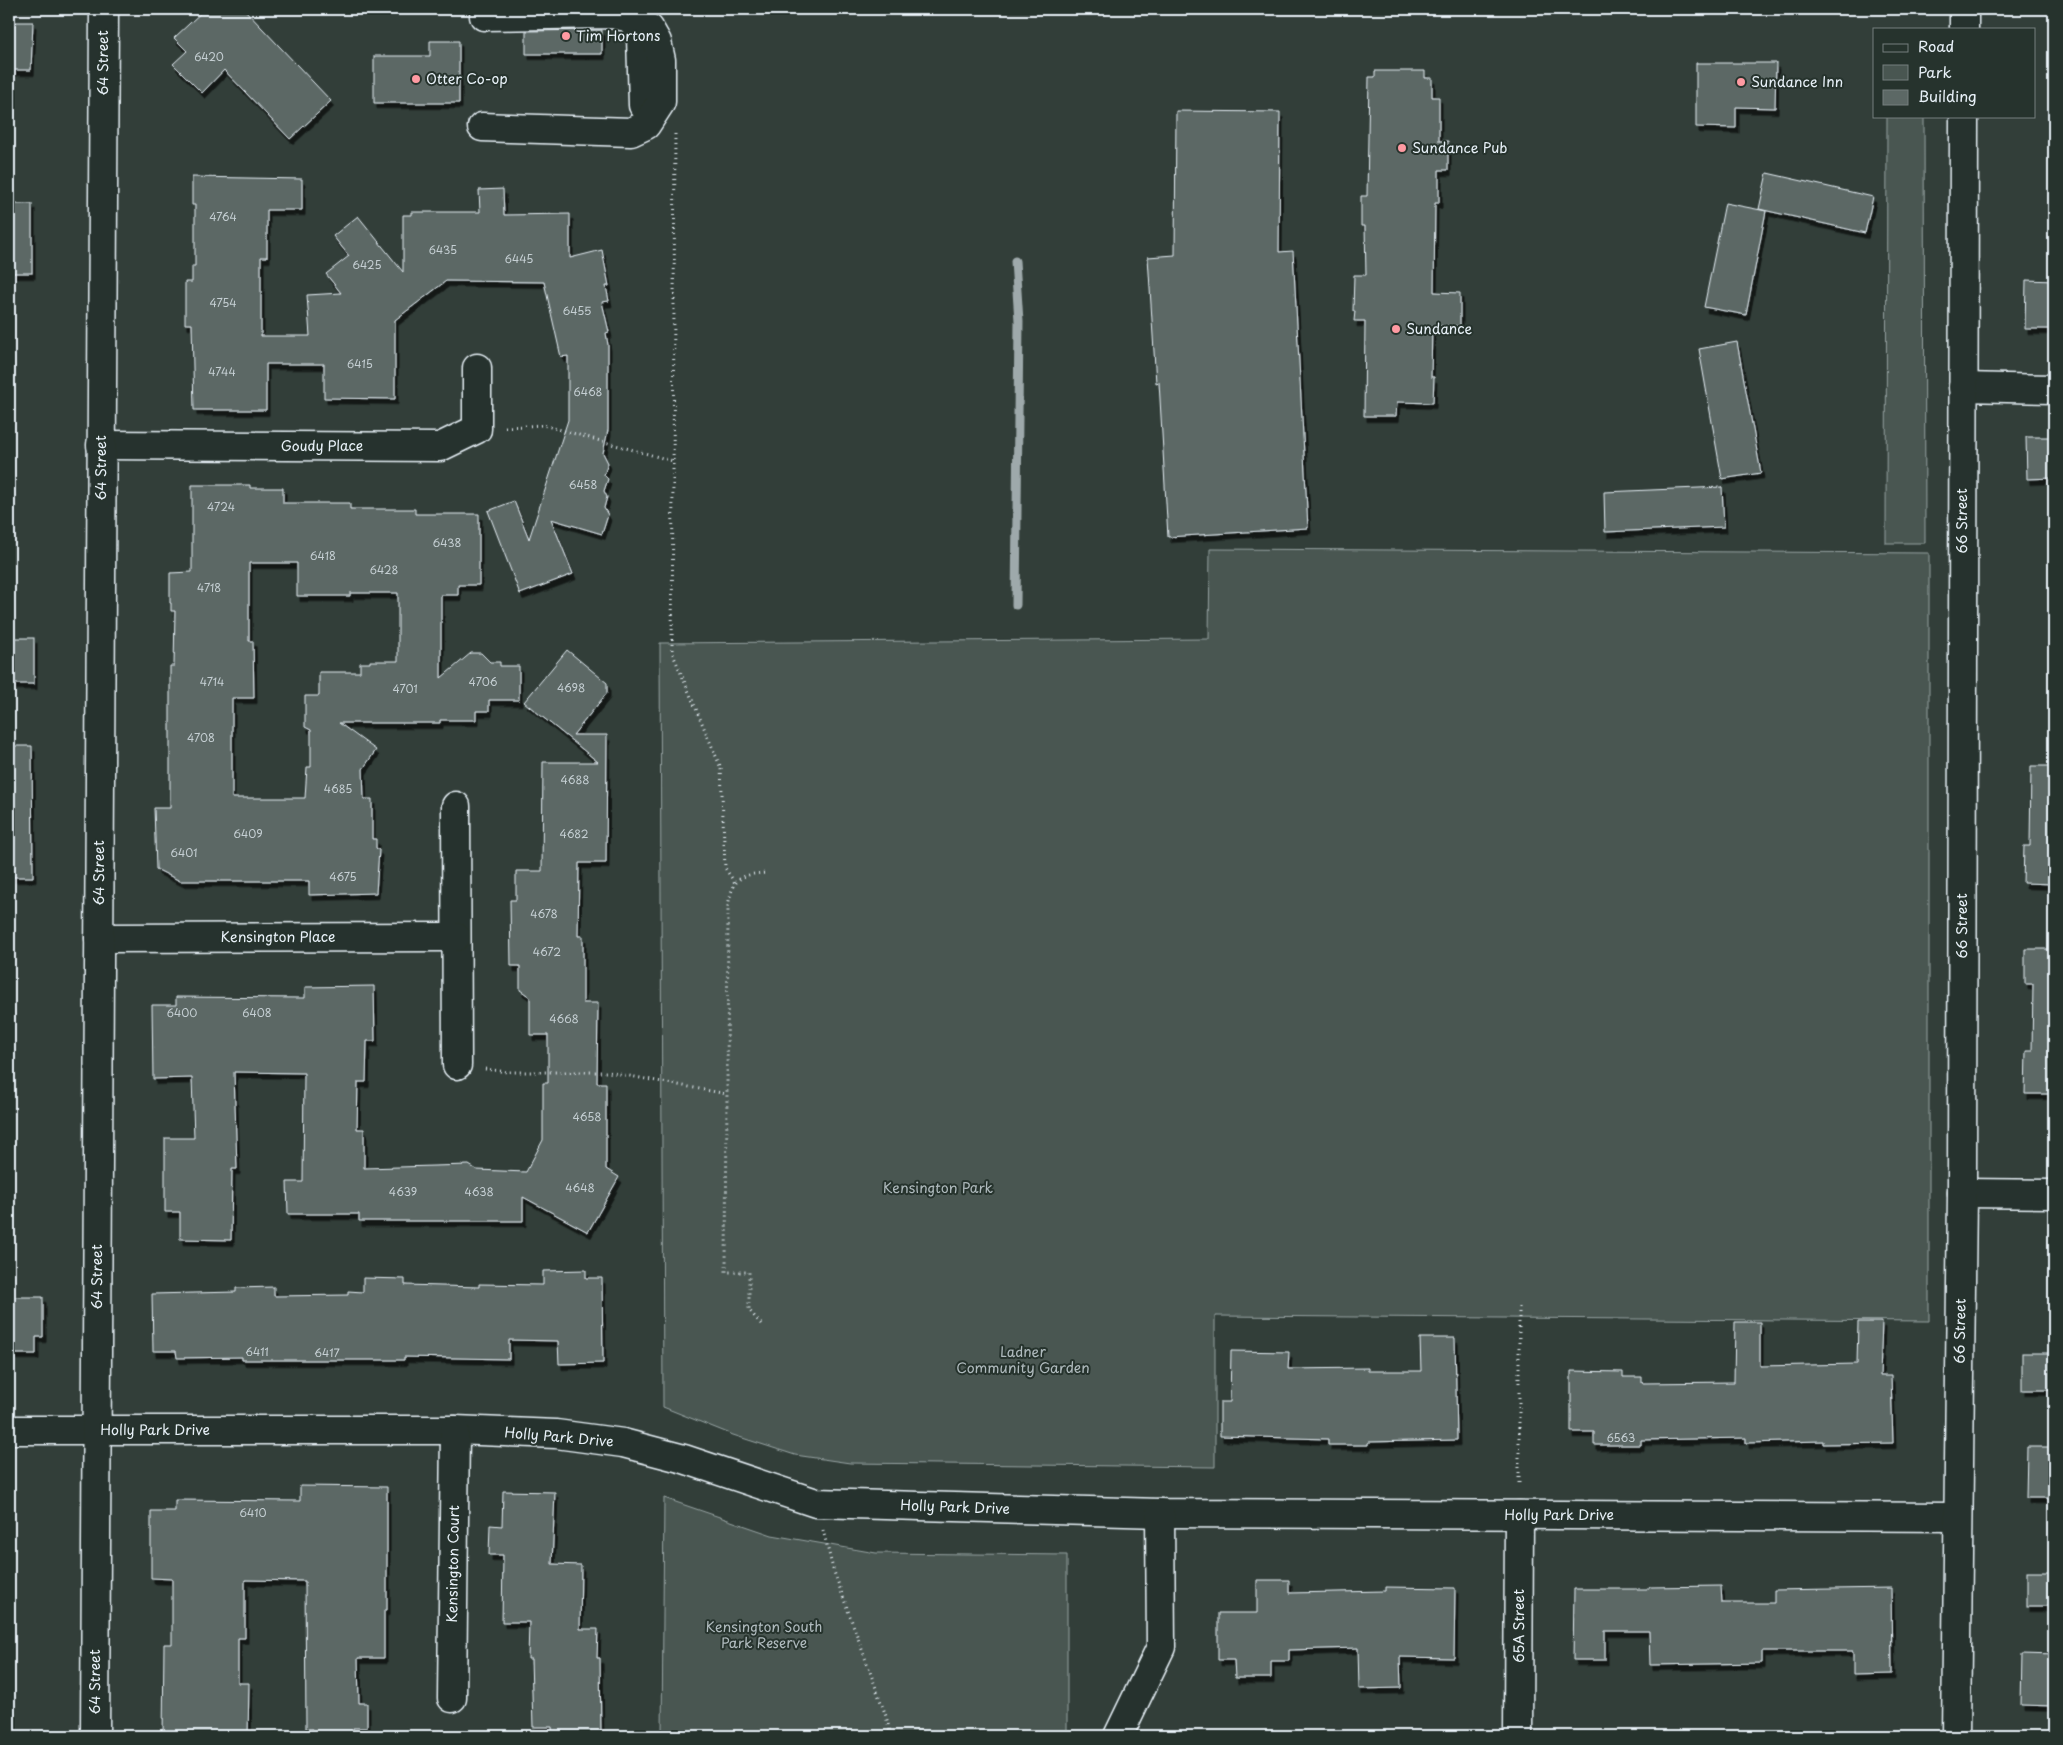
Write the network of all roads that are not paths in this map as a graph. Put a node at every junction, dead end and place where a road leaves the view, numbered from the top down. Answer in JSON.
{"nodes":[{"id":1,"x":104,"y":9,"type":"edge"},
{"id":2,"x":1964,"y":9,"type":"edge"},
{"id":3,"x":484,"y":16,"type":"dead end"},
{"id":4,"x":1964,"y":28,"type":"edge"},
{"id":5,"x":1964,"y":118,"type":"edge"},
{"id":6,"x":482,"y":127,"type":"dead end"},
{"id":7,"x":477,"y":368,"type":"dead end"},
{"id":8,"x":1962,"y":387,"type":"junction"},
{"id":9,"x":2054,"y":389,"type":"edge"},
{"id":10,"x":101,"y":445,"type":"junction"},
{"id":11,"x":456,"y":806,"type":"dead end"},
{"id":12,"x":456,"y":937,"type":"junction"},
{"id":13,"x":99,"y":938,"type":"junction"},
{"id":14,"x":457,"y":1065,"type":"road end"},
{"id":15,"x":1962,"y":1193,"type":"junction"},
{"id":16,"x":2054,"y":1194,"type":"edge"},
{"id":17,"x":9,"y":1430,"type":"edge"},
{"id":18,"x":96,"y":1430,"type":"junction"},
{"id":19,"x":455,"y":1430,"type":"junction"},
{"id":20,"x":1160,"y":1513,"type":"junction"},
{"id":21,"x":1520,"y":1515,"type":"junction"},
{"id":22,"x":1957,"y":1517,"type":"junction"},
{"id":23,"x":452,"y":1698,"type":"dead end"},
{"id":24,"x":95,"y":1736,"type":"edge"},
{"id":25,"x":1118,"y":1736,"type":"edge"},
{"id":26,"x":1518,"y":1736,"type":"edge"},
{"id":27,"x":1956,"y":1736,"type":"edge"}],
"edges":[{"from":1,"to":10,"type":"street","name":"64 Street"},
{"from":2,"to":4,"type":"street"},
{"from":3,"to":6,"type":"street"},
{"from":5,"to":8,"type":"street","name":"66 Street"},
{"from":7,"to":10,"type":"street","name":"Goudy Place"},
{"from":8,"to":9,"type":"street"},
{"from":8,"to":15,"type":"street","name":"66 Street"},
{"from":10,"to":13,"type":"street","name":"64 Street"},
{"from":11,"to":12,"type":"street"},
{"from":12,"to":13,"type":"street","name":"Kensington Place"},
{"from":12,"to":14,"type":"street"},
{"from":13,"to":18,"type":"street","name":"64 Street"},
{"from":15,"to":16,"type":"street"},
{"from":15,"to":22,"type":"street","name":"66 Street"},
{"from":17,"to":18,"type":"street","name":"Holly Park Drive"},
{"from":18,"to":19,"type":"street","name":"Holly Park Drive"},
{"from":18,"to":24,"type":"street","name":"64 Street"},
{"from":19,"to":20,"type":"street","name":"Holly Park Drive"},
{"from":19,"to":23,"type":"street","name":"Kensington Court"},
{"from":20,"to":21,"type":"street","name":"Holly Park Drive"},
{"from":20,"to":25,"type":"street"},
{"from":21,"to":22,"type":"street","name":"Holly Park Drive"},
{"from":21,"to":26,"type":"street","name":"65A Street"},
{"from":22,"to":27,"type":"street","name":"66 Street"}]}
